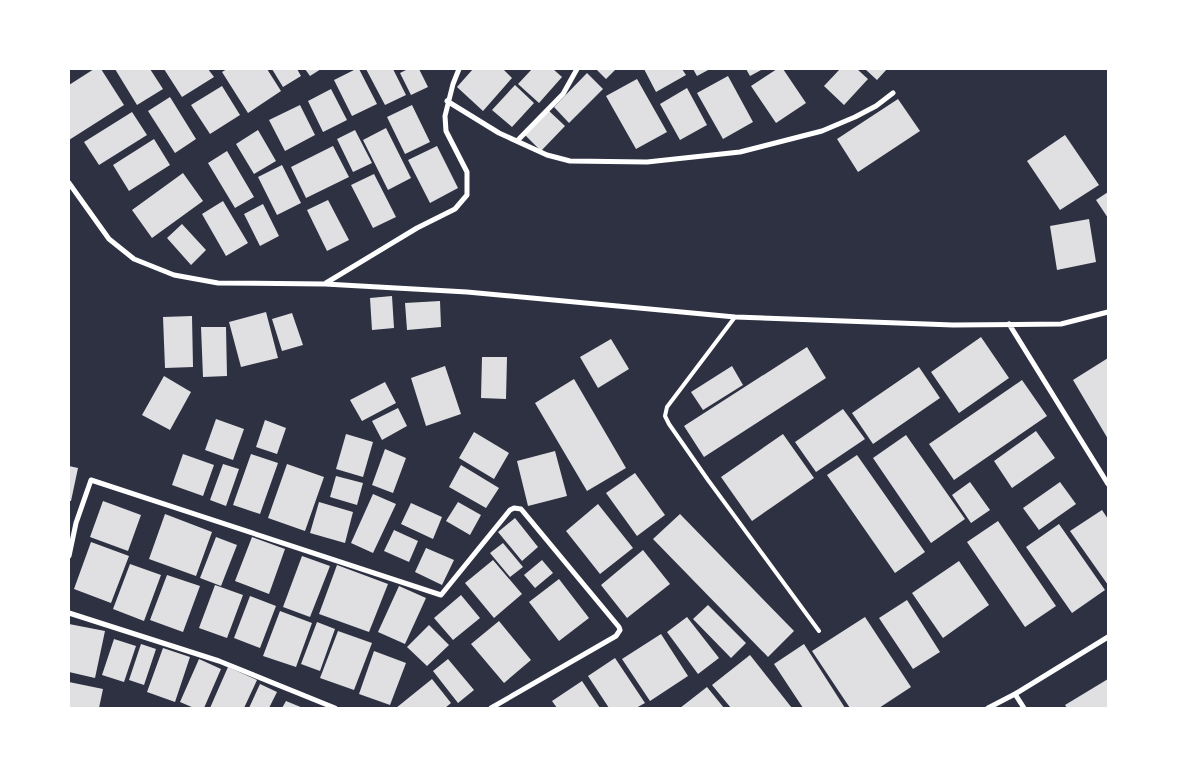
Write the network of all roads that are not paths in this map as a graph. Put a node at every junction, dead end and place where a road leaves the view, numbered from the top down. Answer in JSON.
{"nodes":[{"id":1,"x":459,"y":69,"type":"edge"},
{"id":2,"x":577,"y":69,"type":"edge"},
{"id":3,"x":893,"y":93,"type":"dead end"},
{"id":4,"x":448,"y":101,"type":"junction"},
{"id":5,"x":518,"y":140,"type":"junction"},
{"id":6,"x":69,"y":183,"type":"edge"},
{"id":7,"x":325,"y":284,"type":"junction"},
{"id":8,"x":1108,"y":312,"type":"edge"},
{"id":9,"x":735,"y":317,"type":"junction"},
{"id":10,"x":1010,"y":324,"type":"junction"},
{"id":11,"x":1108,"y":484,"type":"edge"},
{"id":12,"x":69,"y":556,"type":"edge"},
{"id":13,"x":69,"y":613,"type":"edge"},
{"id":14,"x":819,"y":631,"type":"dead end"},
{"id":15,"x":1108,"y":637,"type":"edge"},
{"id":16,"x":1016,"y":694,"type":"junction"},
{"id":17,"x":335,"y":708,"type":"edge"},
{"id":18,"x":491,"y":708,"type":"edge"},
{"id":19,"x":988,"y":708,"type":"edge"},
{"id":20,"x":1024,"y":708,"type":"edge"}],
"edges":[{"from":1,"to":4,"type":"street"},
{"from":2,"to":5,"type":"street"},
{"from":3,"to":5,"type":"street"},
{"from":4,"to":5,"type":"street"},
{"from":4,"to":7,"type":"street"},
{"from":6,"to":7,"type":"street"},
{"from":7,"to":9,"type":"street"},
{"from":8,"to":10,"type":"street"},
{"from":9,"to":10,"type":"street"},
{"from":9,"to":14,"type":"lane"},
{"from":10,"to":11,"type":"street"},
{"from":12,"to":18,"type":"street"},
{"from":13,"to":17,"type":"street"},
{"from":15,"to":16,"type":"street"},
{"from":16,"to":19,"type":"street"},
{"from":16,"to":20,"type":"street"}]}
